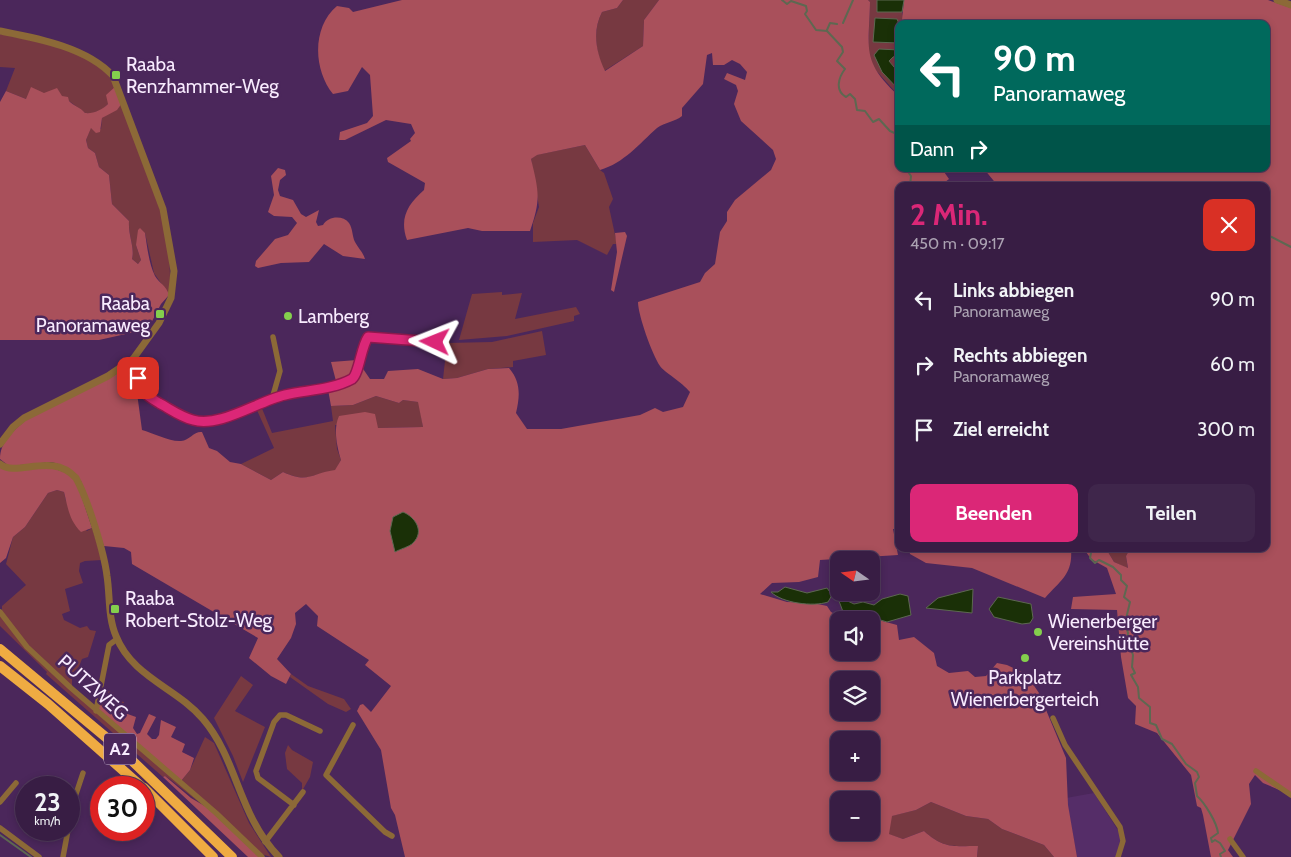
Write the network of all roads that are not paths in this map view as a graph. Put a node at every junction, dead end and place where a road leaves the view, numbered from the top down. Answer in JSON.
{"nodes":[{"id":1,"x":1277,"y":0,"type":"edge"},
{"id":2,"x":1291,"y":5,"type":"edge"},
{"id":3,"x":0,"y":31,"type":"edge"},
{"id":4,"x":273,"y":337,"type":"dead end"},
{"id":5,"x":448,"y":342,"type":"dead end"},
{"id":6,"x":134,"y":358,"type":"junction"},
{"id":7,"x":272,"y":399,"type":"junction"},
{"id":8,"x":0,"y":444,"type":"edge"},
{"id":9,"x":0,"y":464,"type":"edge"},
{"id":10,"x":0,"y":612,"type":"edge"},
{"id":11,"x":117,"y":639,"type":"junction"},
{"id":12,"x":0,"y":649,"type":"edge"},
{"id":13,"x":0,"y":666,"type":"edge"},
{"id":14,"x":96,"y":711,"type":"junction"},
{"id":15,"x":1053,"y":718,"type":"dead end"},
{"id":16,"x":353,"y":725,"type":"dead end"},
{"id":17,"x":320,"y":731,"type":"dead end"},
{"id":18,"x":1256,"y":771,"type":"dead end"},
{"id":19,"x":83,"y":773,"type":"dead end"},
{"id":20,"x":129,"y":776,"type":"edge"},
{"id":21,"x":80,"y":782,"type":"edge"},
{"id":22,"x":15,"y":784,"type":"edge"},
{"id":23,"x":303,"y":792,"type":"dead end"},
{"id":24,"x":1291,"y":795,"type":"edge"},
{"id":25,"x":155,"y":800,"type":"edge"},
{"id":26,"x":0,"y":802,"type":"edge"},
{"id":27,"x":294,"y":804,"type":"junction"},
{"id":28,"x":0,"y":828,"type":"edge"},
{"id":29,"x":392,"y":836,"type":"dead end"},
{"id":30,"x":1230,"y":839,"type":"dead end"},
{"id":31,"x":66,"y":841,"type":"edge"},
{"id":32,"x":265,"y":842,"type":"junction"},
{"id":33,"x":39,"y":857,"type":"edge"},
{"id":34,"x":63,"y":857,"type":"edge"},
{"id":35,"x":213,"y":857,"type":"edge"},
{"id":36,"x":232,"y":857,"type":"edge"},
{"id":37,"x":262,"y":857,"type":"edge"},
{"id":38,"x":279,"y":857,"type":"edge"},
{"id":39,"x":1118,"y":857,"type":"edge"},
{"id":40,"x":1242,"y":857,"type":"edge"}],
"edges":[{"from":1,"to":2,"type":"street"},
{"from":3,"to":6,"type":"street"},
{"from":4,"to":7,"type":"street"},
{"from":5,"to":7,"type":"street"},
{"from":6,"to":7,"type":"street"},
{"from":6,"to":8,"type":"street"},
{"from":9,"to":11,"type":"street"},
{"from":10,"to":14,"type":"street","name":"PUTZWEG"},
{"from":11,"to":14,"type":"street"},
{"from":11,"to":32,"type":"street"},
{"from":12,"to":36,"type":"highway","number":"A2"},
{"from":13,"to":20,"type":"highway","number":"A2"},
{"from":14,"to":37,"type":"street","name":"PUTZWEG"},
{"from":15,"to":39,"type":"street"},
{"from":16,"to":29,"type":"street"},
{"from":17,"to":27,"type":"street"},
{"from":18,"to":24,"type":"street"},
{"from":19,"to":21,"type":"street"},
{"from":22,"to":26,"type":"street"},
{"from":23,"to":27,"type":"street"},
{"from":25,"to":35,"type":"highway","number":"A2"},
{"from":27,"to":32,"type":"street"},
{"from":28,"to":33,"type":"street"},
{"from":30,"to":40,"type":"street"},
{"from":31,"to":34,"type":"street"},
{"from":32,"to":38,"type":"street"}]}
